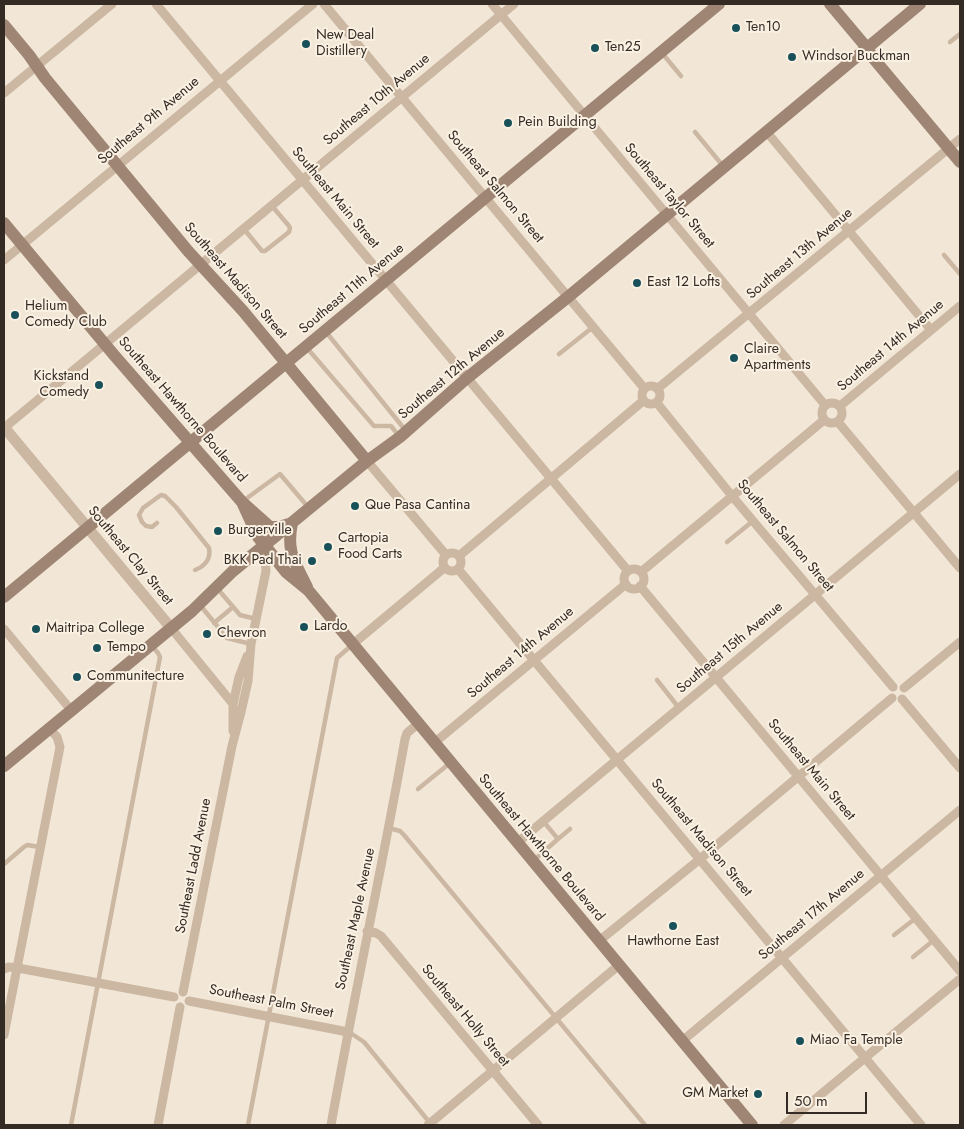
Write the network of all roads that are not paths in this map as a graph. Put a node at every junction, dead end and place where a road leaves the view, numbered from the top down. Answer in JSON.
{"nodes":[{"id":1,"x":112,"y":4,"type":"edge"},
{"id":2,"x":156,"y":4,"type":"edge"},
{"id":3,"x":313,"y":4,"type":"edge"},
{"id":4,"x":324,"y":4,"type":"edge"},
{"id":5,"x":492,"y":4,"type":"edge"},
{"id":6,"x":514,"y":4,"type":"edge"},
{"id":7,"x":719,"y":4,"type":"edge"},
{"id":8,"x":830,"y":4,"type":"edge"},
{"id":9,"x":920,"y":4,"type":"edge"},
{"id":10,"x":501,"y":15,"type":"junction"},
{"id":11,"x":4,"y":25,"type":"edge"},
{"id":12,"x":960,"y":34,"type":"edge"},
{"id":13,"x":950,"y":42,"type":"dead end"},
{"id":14,"x":867,"y":48,"type":"junction"},
{"id":15,"x":661,"y":52,"type":"junction"},
{"id":16,"x":37,"y":66,"type":"junction"},
{"id":17,"x":681,"y":76,"type":"dead end"},
{"id":18,"x":220,"y":81,"type":"junction"},
{"id":19,"x":4,"y":93,"type":"edge"},
{"id":20,"x":402,"y":97,"type":"junction"},
{"id":21,"x":584,"y":115,"type":"junction"},
{"id":22,"x":766,"y":131,"type":"junction"},
{"id":23,"x":695,"y":132,"type":"dead end"},
{"id":24,"x":960,"y":139,"type":"edge"},
{"id":25,"x":949,"y":148,"type":"junction"},
{"id":26,"x":960,"y":162,"type":"edge"},
{"id":27,"x":117,"y":166,"type":"junction"},
{"id":28,"x":724,"y":166,"type":"junction"},
{"id":29,"x":303,"y":180,"type":"junction"},
{"id":30,"x":486,"y":198,"type":"junction"},
{"id":31,"x":272,"y":206,"type":"junction"},
{"id":32,"x":666,"y":214,"type":"junction"},
{"id":33,"x":4,"y":223,"type":"edge"},
{"id":34,"x":244,"y":229,"type":"junction"},
{"id":35,"x":850,"y":231,"type":"junction"},
{"id":36,"x":22,"y":245,"type":"junction"},
{"id":37,"x":944,"y":255,"type":"dead end"},
{"id":38,"x":4,"y":260,"type":"edge"},
{"id":39,"x":201,"y":264,"type":"junction"},
{"id":40,"x":960,"y":274,"type":"edge"},
{"id":41,"x":386,"y":281,"type":"junction"},
{"id":42,"x":568,"y":297,"type":"junction"},
{"id":43,"x":960,"y":306,"type":"edge"},
{"id":44,"x":750,"y":314,"type":"junction"},
{"id":45,"x":593,"y":327,"type":"junction"},
{"id":46,"x":932,"y":330,"type":"junction"},
{"id":47,"x":325,"y":331,"type":"junction"},
{"id":48,"x":104,"y":344,"type":"junction"},
{"id":49,"x":306,"y":347,"type":"junction"},
{"id":50,"x":559,"y":354,"type":"dead end"},
{"id":51,"x":287,"y":363,"type":"junction"},
{"id":52,"x":467,"y":378,"type":"junction"},
{"id":53,"x":644,"y":388,"type":"junction"},
{"id":54,"x":657,"y":389,"type":"junction"},
{"id":55,"x":643,"y":401,"type":"junction"},
{"id":56,"x":656,"y":403,"type":"junction"},
{"id":57,"x":825,"y":405,"type":"junction"},
{"id":58,"x":840,"y":406,"type":"junction"},
{"id":59,"x":824,"y":420,"type":"junction"},
{"id":60,"x":838,"y":422,"type":"junction"},
{"id":61,"x":4,"y":428,"type":"edge"},
{"id":62,"x":403,"y":435,"type":"junction"},
{"id":63,"x":190,"y":443,"type":"junction"},
{"id":64,"x":367,"y":460,"type":"junction"},
{"id":65,"x":960,"y":474,"type":"edge"},
{"id":66,"x":551,"y":479,"type":"junction"},
{"id":67,"x":732,"y":496,"type":"junction"},
{"id":68,"x":242,"y":502,"type":"junction"},
{"id":69,"x":309,"y":508,"type":"junction"},
{"id":70,"x":914,"y":513,"type":"junction"},
{"id":71,"x":753,"y":521,"type":"junction"},
{"id":72,"x":157,"y":523,"type":"dead end"},
{"id":73,"x":292,"y":523,"type":"junction"},
{"id":74,"x":88,"y":528,"type":"junction"},
{"id":75,"x":727,"y":542,"type":"dead end"},
{"id":76,"x":264,"y":545,"type":"junction"},
{"id":77,"x":446,"y":555,"type":"junction"},
{"id":78,"x":459,"y":556,"type":"junction"},
{"id":79,"x":444,"y":568,"type":"junction"},
{"id":80,"x":960,"y":568,"type":"edge"},
{"id":81,"x":458,"y":569,"type":"junction"},
{"id":82,"x":195,"y":570,"type":"dead end"},
{"id":83,"x":628,"y":571,"type":"junction"},
{"id":84,"x":641,"y":572,"type":"junction"},
{"id":85,"x":626,"y":584,"type":"junction"},
{"id":86,"x":216,"y":586,"type":"junction"},
{"id":87,"x":640,"y":586,"type":"junction"},
{"id":88,"x":308,"y":590,"type":"junction"},
{"id":89,"x":815,"y":595,"type":"junction"},
{"id":90,"x":4,"y":597,"type":"edge"},
{"id":91,"x":199,"y":604,"type":"junction"},
{"id":92,"x":233,"y":607,"type":"junction"},
{"id":93,"x":257,"y":619,"type":"junction"},
{"id":94,"x":214,"y":623,"type":"junction"},
{"id":95,"x":171,"y":628,"type":"junction"},
{"id":96,"x":4,"y":629,"type":"edge"},
{"id":97,"x":960,"y":642,"type":"edge"},
{"id":98,"x":251,"y":644,"type":"junction"},
{"id":99,"x":353,"y":644,"type":"junction"},
{"id":100,"x":151,"y":645,"type":"junction"},
{"id":101,"x":534,"y":660,"type":"junction"},
{"id":102,"x":716,"y":677,"type":"junction"},
{"id":103,"x":657,"y":680,"type":"dead end"},
{"id":104,"x":893,"y":687,"type":"junction"},
{"id":105,"x":904,"y":688,"type":"junction"},
{"id":106,"x":892,"y":698,"type":"junction"},
{"id":107,"x":902,"y":699,"type":"junction"},
{"id":108,"x":234,"y":704,"type":"junction"},
{"id":109,"x":679,"y":708,"type":"junction"},
{"id":110,"x":71,"y":710,"type":"junction"},
{"id":111,"x":418,"y":724,"type":"junction"},
{"id":112,"x":49,"y":728,"type":"junction"},
{"id":113,"x":434,"y":743,"type":"junction"},
{"id":114,"x":232,"y":746,"type":"junction"},
{"id":115,"x":617,"y":760,"type":"junction"},
{"id":116,"x":451,"y":762,"type":"junction"},
{"id":117,"x":4,"y":766,"type":"edge"},
{"id":118,"x":960,"y":768,"type":"edge"},
{"id":119,"x":799,"y":776,"type":"junction"},
{"id":120,"x":418,"y":789,"type":"dead end"},
{"id":121,"x":960,"y":810,"type":"edge"},
{"id":122,"x":543,"y":821,"type":"junction"},
{"id":123,"x":389,"y":828,"type":"junction"},
{"id":124,"x":570,"y":829,"type":"dead end"},
{"id":125,"x":558,"y":839,"type":"junction"},
{"id":126,"x":517,"y":843,"type":"junction"},
{"id":127,"x":40,"y":847,"type":"junction"},
{"id":128,"x":700,"y":859,"type":"junction"},
{"id":129,"x":533,"y":861,"type":"junction"},
{"id":130,"x":4,"y":864,"type":"edge"},
{"id":131,"x":881,"y":876,"type":"junction"},
{"id":132,"x":916,"y":918,"type":"junction"},
{"id":133,"x":367,"y":931,"type":"junction"},
{"id":134,"x":894,"y":934,"type":"dead end"},
{"id":135,"x":934,"y":940,"type":"junction"},
{"id":136,"x":599,"y":942,"type":"junction"},
{"id":137,"x":913,"y":956,"type":"dead end"},
{"id":138,"x":782,"y":958,"type":"junction"},
{"id":139,"x":619,"y":965,"type":"junction"},
{"id":140,"x":18,"y":968,"type":"junction"},
{"id":141,"x":4,"y":969,"type":"edge"},
{"id":142,"x":960,"y":971,"type":"edge"},
{"id":143,"x":960,"y":979,"type":"edge"},
{"id":144,"x":98,"y":984,"type":"junction"},
{"id":145,"x":183,"y":992,"type":"junction"},
{"id":146,"x":174,"y":997,"type":"junction"},
{"id":147,"x":189,"y":1001,"type":"junction"},
{"id":148,"x":180,"y":1007,"type":"junction"},
{"id":149,"x":269,"y":1016,"type":"junction"},
{"id":150,"x":556,"y":1018,"type":"junction"},
{"id":151,"x":348,"y":1032,"type":"junction"},
{"id":152,"x":4,"y":1035,"type":"edge"},
{"id":153,"x":682,"y":1041,"type":"junction"},
{"id":154,"x":865,"y":1058,"type":"junction"},
{"id":155,"x":494,"y":1071,"type":"junction"},
{"id":156,"x":71,"y":1125,"type":"edge"},
{"id":157,"x":158,"y":1125,"type":"edge"},
{"id":158,"x":248,"y":1125,"type":"edge"},
{"id":159,"x":331,"y":1125,"type":"edge"},
{"id":160,"x":430,"y":1125,"type":"edge"},
{"id":161,"x":538,"y":1125,"type":"edge"},
{"id":162,"x":645,"y":1125,"type":"edge"},
{"id":163,"x":752,"y":1125,"type":"edge"},
{"id":164,"x":784,"y":1125,"type":"edge"},
{"id":165,"x":921,"y":1125,"type":"edge"}],
"edges":[{"from":1,"to":16,"type":"street"},
{"from":2,"to":18,"type":"street","name":"Southeast Main Street"},
{"from":3,"to":18,"type":"street","name":"Southeast 9th Avenue"},
{"from":4,"to":20,"type":"street","name":"Southeast Salmon Street"},
{"from":5,"to":10,"type":"street","name":"Southeast Taylor Street"},
{"from":6,"to":10,"type":"street","name":"Southeast 10th Avenue"},
{"from":7,"to":15,"type":"main road","name":"Southeast 11th Avenue"},
{"from":8,"to":14,"type":"main road"},
{"from":9,"to":14,"type":"main road","name":"Southeast 12th Avenue"},
{"from":10,"to":20,"type":"street","name":"Southeast 10th Avenue"},
{"from":10,"to":21,"type":"street","name":"Southeast Taylor Street"},
{"from":11,"to":16,"type":"main road","name":"Southeast Madison Street"},
{"from":12,"to":13,"type":"lane"},
{"from":14,"to":22,"type":"main road","name":"Southeast 12th Avenue"},
{"from":14,"to":25,"type":"main road"},
{"from":15,"to":17,"type":"lane"},
{"from":15,"to":21,"type":"main road","name":"Southeast 11th Avenue"},
{"from":16,"to":19,"type":"street"},
{"from":16,"to":27,"type":"main road","name":"Southeast Madison Street"},
{"from":18,"to":27,"type":"street","name":"Southeast 9th Avenue"},
{"from":18,"to":29,"type":"street","name":"Southeast Main Street"},
{"from":20,"to":29,"type":"street","name":"Southeast 10th Avenue"},
{"from":20,"to":30,"type":"street","name":"Southeast Salmon Street"},
{"from":21,"to":30,"type":"main road","name":"Southeast 11th Avenue"},
{"from":21,"to":32,"type":"street","name":"Southeast Taylor Street"},
{"from":22,"to":28,"type":"main road","name":"Southeast 12th Avenue"},
{"from":22,"to":35,"type":"street"},
{"from":23,"to":28,"type":"lane"},
{"from":24,"to":25,"type":"street","name":"Southeast 13th Avenue"},
{"from":25,"to":26,"type":"main road"},
{"from":25,"to":35,"type":"street","name":"Southeast 13th Avenue"},
{"from":27,"to":36,"type":"street","name":"Southeast 9th Avenue"},
{"from":27,"to":39,"type":"main road","name":"Southeast Madison Street"},
{"from":28,"to":32,"type":"main road","name":"Southeast 12th Avenue"},
{"from":29,"to":31,"type":"street","name":"Southeast 10th Avenue"},
{"from":29,"to":41,"type":"street","name":"Southeast Main Street"},
{"from":30,"to":41,"type":"main road","name":"Southeast 11th Avenue"},
{"from":30,"to":42,"type":"street","name":"Southeast Salmon Street"},
{"from":31,"to":34,"type":"street","name":"Southeast 10th Avenue"},
{"from":31,"to":34,"type":"lane"},
{"from":32,"to":42,"type":"main road","name":"Southeast 12th Avenue"},
{"from":32,"to":44,"type":"street","name":"Southeast Taylor Street"},
{"from":33,"to":36,"type":"main road","name":"Southeast Hawthorne Boulevard"},
{"from":34,"to":39,"type":"street","name":"Southeast 10th Avenue"},
{"from":35,"to":44,"type":"street","name":"Southeast 13th Avenue"},
{"from":35,"to":46,"type":"street"},
{"from":36,"to":38,"type":"street","name":"Southeast 9th Avenue"},
{"from":36,"to":48,"type":"main road","name":"Southeast Hawthorne Boulevard"},
{"from":37,"to":40,"type":"lane"},
{"from":39,"to":48,"type":"street","name":"Southeast 10th Avenue"},
{"from":39,"to":51,"type":"main road","name":"Southeast Madison Street"},
{"from":41,"to":47,"type":"main road","name":"Southeast 11th Avenue"},
{"from":41,"to":52,"type":"street","name":"Southeast Main Street"},
{"from":42,"to":45,"type":"street","name":"Southeast Salmon Street"},
{"from":42,"to":52,"type":"main road","name":"Southeast 12th Avenue"},
{"from":43,"to":46,"type":"street","name":"Southeast 14th Avenue"},
{"from":44,"to":54,"type":"street","name":"Southeast 13th Avenue"},
{"from":44,"to":57,"type":"street","name":"Southeast Taylor Street"},
{"from":45,"to":50,"type":"lane"},
{"from":45,"to":53,"type":"street","name":"Southeast Salmon Street"},
{"from":46,"to":58,"type":"street","name":"Southeast 14th Avenue"},
{"from":47,"to":49,"type":"main road","name":"Southeast 11th Avenue"},
{"from":47,"to":62,"type":"lane"},
{"from":48,"to":61,"type":"street","name":"Southeast 10th Avenue"},
{"from":48,"to":63,"type":"main road","name":"Southeast Hawthorne Boulevard"},
{"from":49,"to":51,"type":"main road","name":"Southeast 11th Avenue"},
{"from":49,"to":62,"type":"lane"},
{"from":51,"to":63,"type":"main road","name":"Southeast 11th Avenue"},
{"from":51,"to":64,"type":"main road","name":"Southeast Madison Street"},
{"from":52,"to":62,"type":"main road","name":"Southeast 12th Avenue"},
{"from":52,"to":66,"type":"street","name":"Southeast Main Street"},
{"from":53,"to":54,"type":"street"},
{"from":53,"to":55,"type":"street"},
{"from":54,"to":56,"type":"street"},
{"from":55,"to":56,"type":"street"},
{"from":55,"to":66,"type":"street"},
{"from":56,"to":67,"type":"street","name":"Southeast Salmon Street"},
{"from":57,"to":58,"type":"street"},
{"from":57,"to":59,"type":"street"},
{"from":58,"to":60,"type":"street"},
{"from":59,"to":60,"type":"street"},
{"from":59,"to":67,"type":"street"},
{"from":60,"to":70,"type":"street"},
{"from":61,"to":74,"type":"street","name":"Southeast Clay Street"},
{"from":62,"to":64,"type":"main road","name":"Southeast 12th Avenue"},
{"from":63,"to":68,"type":"main road","name":"Southeast Hawthorne Boulevard"},
{"from":63,"to":74,"type":"main road","name":"Southeast 11th Avenue"},
{"from":64,"to":69,"type":"main road","name":"Southeast 12th Avenue"},
{"from":64,"to":77,"type":"street","name":"Southeast Madison Street"},
{"from":65,"to":70,"type":"street","name":"Southeast 15th Avenue"},
{"from":66,"to":78,"type":"street"},
{"from":66,"to":83,"type":"street","name":"Southeast Main Street"},
{"from":67,"to":71,"type":"street","name":"Southeast Salmon Street"},
{"from":67,"to":84,"type":"street"},
{"from":68,"to":69,"type":"lane"},
{"from":68,"to":73,"type":"main road","name":"Southeast Hawthorne Boulevard"},
{"from":68,"to":76,"type":"main road","name":"Southeast Hawthorne Boulevard"},
{"from":69,"to":73,"type":"main road","name":"Southeast 12th Avenue"},
{"from":70,"to":80,"type":"street"},
{"from":70,"to":89,"type":"street","name":"Southeast 15th Avenue"},
{"from":71,"to":75,"type":"lane"},
{"from":71,"to":89,"type":"street","name":"Southeast Salmon Street"},
{"from":72,"to":82,"type":"lane"},
{"from":73,"to":76,"type":"main road","name":"Southeast 12th Avenue"},
{"from":73,"to":88,"type":"main road","name":"Southeast Hawthorne Boulevard"},
{"from":74,"to":90,"type":"main road","name":"Southeast 11th Avenue"},
{"from":74,"to":95,"type":"street","name":"Southeast Clay Street"},
{"from":76,"to":86,"type":"main road","name":"Southeast 12th Avenue"},
{"from":76,"to":88,"type":"main road","name":"Southeast Hawthorne Boulevard"},
{"from":76,"to":93,"type":"street","name":"Southeast Ladd Avenue"},
{"from":77,"to":78,"type":"street"},
{"from":77,"to":79,"type":"street"},
{"from":78,"to":81,"type":"street"},
{"from":79,"to":81,"type":"street"},
{"from":79,"to":99,"type":"street"},
{"from":81,"to":101,"type":"street","name":"Southeast Madison Street"},
{"from":83,"to":84,"type":"street"},
{"from":83,"to":85,"type":"street"},
{"from":84,"to":87,"type":"street"},
{"from":85,"to":87,"type":"street"},
{"from":85,"to":101,"type":"street","name":"Southeast 14th Avenue"},
{"from":86,"to":91,"type":"main road","name":"Southeast 12th Avenue"},
{"from":86,"to":92,"type":"lane"},
{"from":87,"to":102,"type":"street","name":"Southeast Main Street"},
{"from":88,"to":99,"type":"main road","name":"Southeast Hawthorne Boulevard"},
{"from":89,"to":102,"type":"street","name":"Southeast 15th Avenue"},
{"from":89,"to":104,"type":"street","name":"Southeast Salmon Street"},
{"from":91,"to":94,"type":"lane"},
{"from":91,"to":95,"type":"main road","name":"Southeast 12th Avenue"},
{"from":92,"to":93,"type":"lane"},
{"from":92,"to":94,"type":"lane"},
{"from":93,"to":98,"type":"street","name":"Southeast Ladd Avenue"},
{"from":94,"to":98,"type":"lane"},
{"from":95,"to":100,"type":"main road","name":"Southeast 12th Avenue"},
{"from":95,"to":108,"type":"street","name":"Southeast Clay Street"},
{"from":96,"to":110,"type":"street"},
{"from":97,"to":105,"type":"street"},
{"from":98,"to":108,"type":"street","name":"Southeast Ladd Avenue"},
{"from":98,"to":114,"type":"street","name":"Southeast Ladd Avenue"},
{"from":99,"to":111,"type":"main road","name":"Southeast Hawthorne Boulevard"},
{"from":99,"to":149,"type":"lane"},
{"from":100,"to":110,"type":"main road","name":"Southeast 12th Avenue"},
{"from":100,"to":144,"type":"lane"},
{"from":101,"to":113,"type":"street","name":"Southeast 14th Avenue"},
{"from":101,"to":115,"type":"street","name":"Southeast Madison Street"},
{"from":102,"to":109,"type":"street","name":"Southeast 15th Avenue"},
{"from":102,"to":119,"type":"street","name":"Southeast Main Street"},
{"from":103,"to":109,"type":"lane"},
{"from":104,"to":105,"type":"street"},
{"from":104,"to":106,"type":"street"},
{"from":105,"to":107,"type":"street"},
{"from":106,"to":107,"type":"street"},
{"from":106,"to":119,"type":"street"},
{"from":107,"to":118,"type":"street"},
{"from":108,"to":114,"type":"street","name":"Southeast Ladd Avenue"},
{"from":109,"to":115,"type":"street","name":"Southeast 15th Avenue"},
{"from":110,"to":112,"type":"main road","name":"Southeast 12th Avenue"},
{"from":111,"to":113,"type":"main road","name":"Southeast Hawthorne Boulevard"},
{"from":111,"to":123,"type":"street","name":"Southeast Maple Avenue"},
{"from":112,"to":117,"type":"main road","name":"Southeast 12th Avenue"},
{"from":112,"to":127,"type":"street"},
{"from":113,"to":116,"type":"main road","name":"Southeast Hawthorne Boulevard"},
{"from":114,"to":145,"type":"street","name":"Southeast Ladd Avenue"},
{"from":115,"to":122,"type":"street","name":"Southeast 15th Avenue"},
{"from":115,"to":128,"type":"street","name":"Southeast Madison Street"},
{"from":116,"to":120,"type":"lane"},
{"from":116,"to":126,"type":"main road","name":"Southeast Hawthorne Boulevard"},
{"from":119,"to":128,"type":"street"},
{"from":119,"to":131,"type":"street","name":"Southeast Main Street"},
{"from":121,"to":131,"type":"street","name":"Southeast 17th Avenue"},
{"from":122,"to":125,"type":"lane"},
{"from":122,"to":126,"type":"street","name":"Southeast 15th Avenue"},
{"from":123,"to":133,"type":"street","name":"Southeast Maple Avenue"},
{"from":123,"to":150,"type":"lane"},
{"from":124,"to":125,"type":"lane"},
{"from":125,"to":129,"type":"lane"},
{"from":126,"to":129,"type":"main road","name":"Southeast Hawthorne Boulevard"},
{"from":127,"to":130,"type":"lane"},
{"from":127,"to":140,"type":"street"},
{"from":128,"to":136,"type":"street"},
{"from":128,"to":138,"type":"street","name":"Southeast Madison Street"},
{"from":129,"to":136,"type":"main road","name":"Southeast Hawthorne Boulevard"},
{"from":131,"to":132,"type":"street","name":"Southeast Main Street"},
{"from":131,"to":138,"type":"street","name":"Southeast 17th Avenue"},
{"from":132,"to":134,"type":"lane"},
{"from":132,"to":135,"type":"street","name":"Southeast Main Street"},
{"from":133,"to":151,"type":"street","name":"Southeast Maple Avenue"},
{"from":133,"to":155,"type":"street","name":"Southeast Holly Street"},
{"from":135,"to":137,"type":"lane"},
{"from":135,"to":142,"type":"street","name":"Southeast Main Street"},
{"from":136,"to":139,"type":"main road","name":"Southeast Hawthorne Boulevard"},
{"from":138,"to":153,"type":"street","name":"Southeast 17th Avenue"},
{"from":138,"to":154,"type":"street","name":"Southeast Madison Street"},
{"from":139,"to":150,"type":"street"},
{"from":139,"to":153,"type":"main road","name":"Southeast Hawthorne Boulevard"},
{"from":140,"to":141,"type":"street"},
{"from":140,"to":144,"type":"street"},
{"from":140,"to":152,"type":"street"},
{"from":143,"to":154,"type":"street"},
{"from":144,"to":146,"type":"street"},
{"from":144,"to":156,"type":"lane"},
{"from":145,"to":146,"type":"street"},
{"from":145,"to":147,"type":"street"},
{"from":146,"to":148,"type":"street"},
{"from":147,"to":148,"type":"street"},
{"from":147,"to":149,"type":"street","name":"Southeast Palm Street"},
{"from":148,"to":157,"type":"street"},
{"from":149,"to":151,"type":"street","name":"Southeast Palm Street"},
{"from":149,"to":158,"type":"lane"},
{"from":150,"to":155,"type":"street"},
{"from":150,"to":162,"type":"lane"},
{"from":151,"to":159,"type":"street","name":"Southeast Maple Avenue"},
{"from":151,"to":160,"type":"lane"},
{"from":153,"to":163,"type":"main road","name":"Southeast Hawthorne Boulevard"},
{"from":154,"to":164,"type":"street"},
{"from":154,"to":165,"type":"street","name":"Southeast Madison Street"},
{"from":155,"to":160,"type":"street"},
{"from":155,"to":161,"type":"street","name":"Southeast Holly Street"}]}
